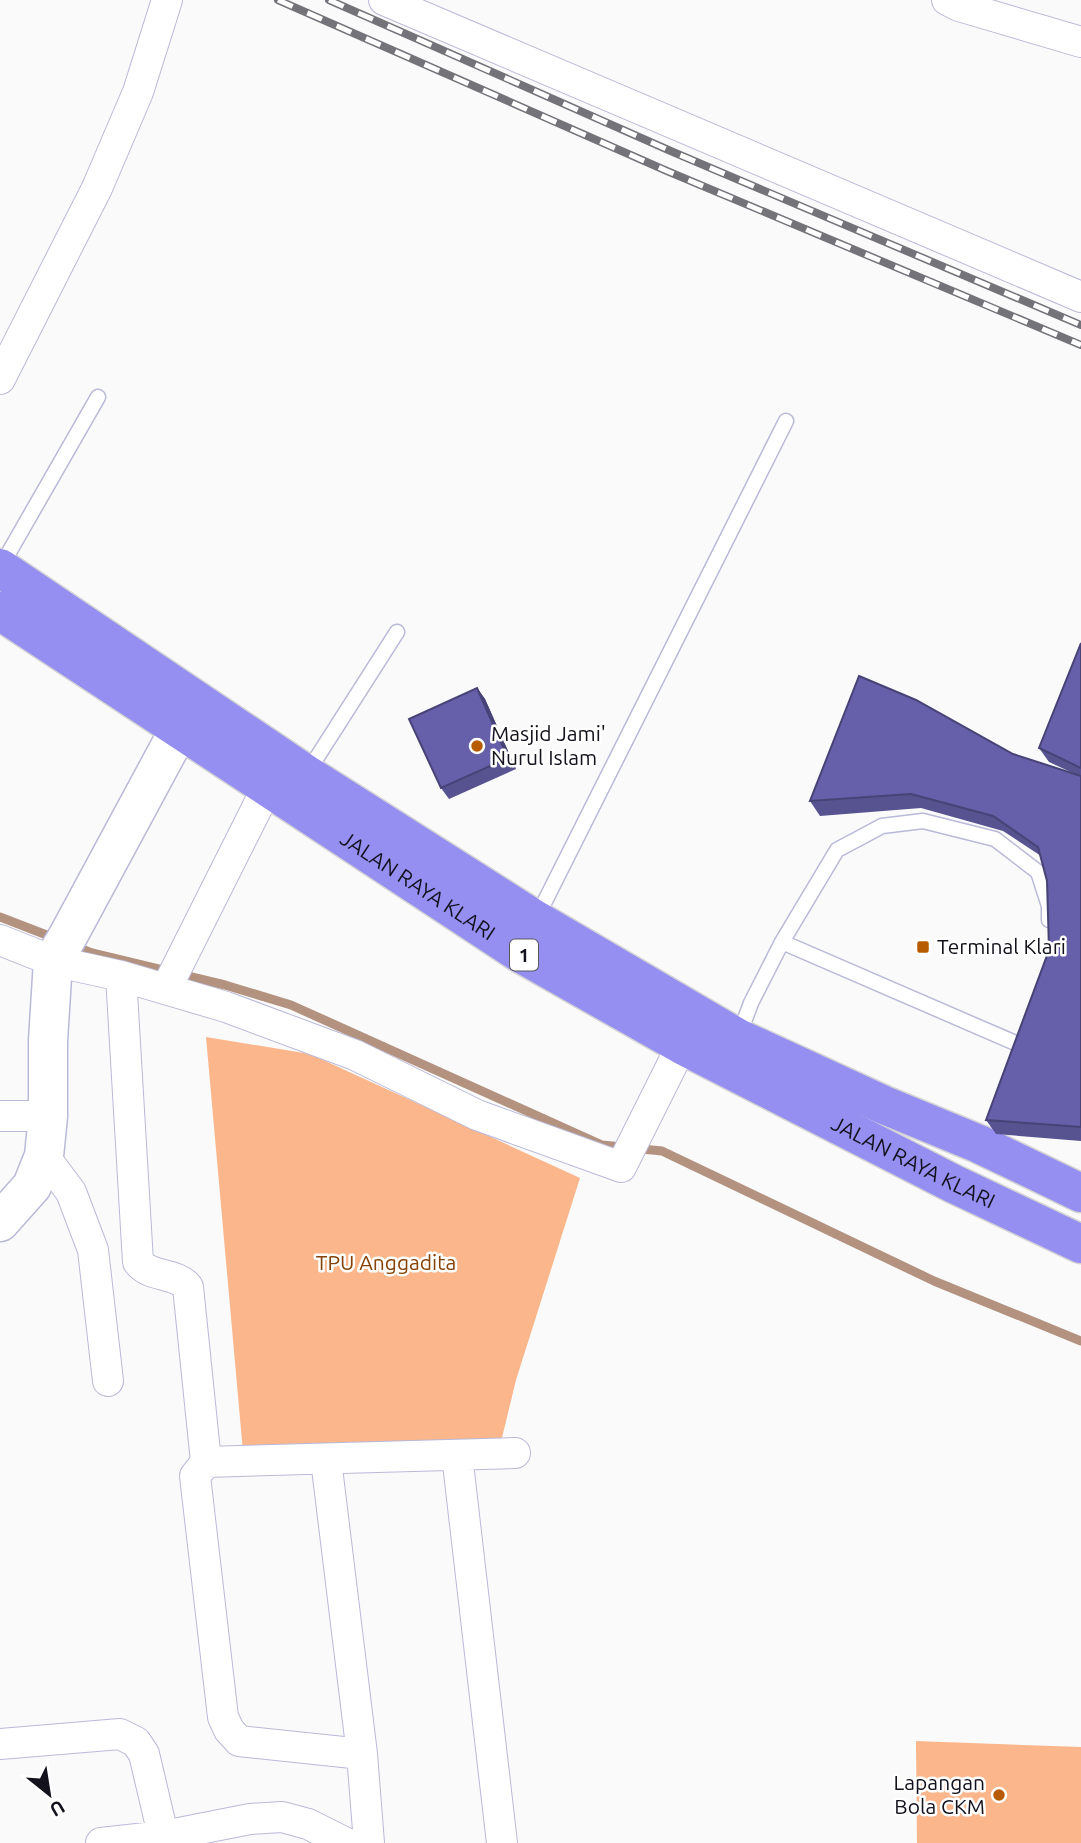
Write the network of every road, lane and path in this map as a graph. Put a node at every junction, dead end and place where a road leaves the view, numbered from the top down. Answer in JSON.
{"nodes":[{"id":1,"x":167,"y":0,"type":"edge"},
{"id":2,"x":384,"y":0,"type":"edge"},
{"id":3,"x":947,"y":0,"type":"edge"},
{"id":4,"x":1081,"y":42,"type":"edge"},
{"id":5,"x":1081,"y":297,"type":"edge"},
{"id":6,"x":0,"y":379,"type":"edge"},
{"id":7,"x":98,"y":397,"type":"dead end"},
{"id":8,"x":786,"y":421,"type":"dead end"},
{"id":9,"x":0,"y":568,"type":"edge"},
{"id":10,"x":0,"y":611,"type":"edge"},
{"id":11,"x":397,"y":632,"type":"dead end"},
{"id":12,"x":179,"y":730,"type":"junction"},
{"id":13,"x":306,"y":774,"type":"junction"},
{"id":14,"x":268,"y":786,"type":"junction"},
{"id":15,"x":536,"y":920,"type":"junction"},
{"id":16,"x":0,"y":940,"type":"edge"},
{"id":17,"x":1049,"y":940,"type":"edge"},
{"id":18,"x":782,"y":942,"type":"junction"},
{"id":19,"x":61,"y":949,"type":"junction"},
{"id":20,"x":121,"y":976,"type":"junction"},
{"id":21,"x":171,"y":979,"type":"junction"},
{"id":22,"x":1020,"y":1044,"type":"edge"},
{"id":23,"x":682,"y":1045,"type":"junction"},
{"id":24,"x":732,"y":1053,"type":"junction"},
{"id":25,"x":0,"y":1116,"type":"edge"},
{"id":26,"x":48,"y":1116,"type":"junction"},
{"id":27,"x":44,"y":1156,"type":"junction"},
{"id":28,"x":1081,"y":1193,"type":"edge"},
{"id":29,"x":0,"y":1222,"type":"edge"},
{"id":30,"x":1081,"y":1244,"type":"edge"},
{"id":31,"x":108,"y":1381,"type":"dead end"},
{"id":32,"x":515,"y":1453,"type":"dead end"},
{"id":33,"x":457,"y":1455,"type":"junction"},
{"id":34,"x":326,"y":1460,"type":"junction"},
{"id":35,"x":206,"y":1462,"type":"junction"},
{"id":36,"x":0,"y":1744,"type":"edge"},
{"id":37,"x":362,"y":1754,"type":"junction"},
{"id":38,"x":164,"y":1840,"type":"edge"},
{"id":39,"x":100,"y":1843,"type":"edge"},
{"id":40,"x":346,"y":1843,"type":"edge"},
{"id":41,"x":369,"y":1843,"type":"edge"},
{"id":42,"x":502,"y":1843,"type":"edge"}],
"edges":[{"from":1,"to":6,"type":"street"},
{"from":2,"to":5,"type":"street"},
{"from":3,"to":4,"type":"street"},
{"from":7,"to":9,"type":"lane"},
{"from":8,"to":15,"type":"lane"},
{"from":9,"to":13,"type":"highway","name":"JALAN RAYA KLARI","number":"1"},
{"from":10,"to":12,"type":"highway","name":"JALAN RAYA KLARI","number":"1"},
{"from":11,"to":13,"type":"lane"},
{"from":12,"to":14,"type":"highway","name":"JALAN RAYA KLARI","number":"1"},
{"from":12,"to":19,"type":"street"},
{"from":13,"to":15,"type":"highway","name":"JALAN RAYA KLARI","number":"1"},
{"from":14,"to":21,"type":"street"},
{"from":14,"to":23,"type":"highway","name":"JALAN RAYA KLARI","number":"1"},
{"from":15,"to":24,"type":"highway","name":"JALAN RAYA KLARI","number":"1"},
{"from":16,"to":19,"type":"street"},
{"from":17,"to":18,"type":"lane"},
{"from":18,"to":22,"type":"lane"},
{"from":18,"to":24,"type":"lane"},
{"from":19,"to":20,"type":"street"},
{"from":19,"to":26,"type":"street"},
{"from":20,"to":21,"type":"street"},
{"from":20,"to":35,"type":"street"},
{"from":21,"to":23,"type":"street"},
{"from":23,"to":24,"type":"highway","name":"JALAN RAYA KLARI","number":"1"},
{"from":24,"to":28,"type":"highway","name":"JALAN RAYA KLARI","number":"1"},
{"from":24,"to":30,"type":"highway","name":"JALAN RAYA KLARI","number":"1"},
{"from":25,"to":26,"type":"street"},
{"from":26,"to":27,"type":"street"},
{"from":27,"to":29,"type":"street"},
{"from":27,"to":31,"type":"street"},
{"from":32,"to":33,"type":"street"},
{"from":33,"to":34,"type":"street"},
{"from":33,"to":42,"type":"street"},
{"from":34,"to":35,"type":"street"},
{"from":34,"to":37,"type":"street"},
{"from":35,"to":37,"type":"street"},
{"from":36,"to":38,"type":"street"},
{"from":37,"to":41,"type":"street"},
{"from":38,"to":39,"type":"street"},
{"from":38,"to":40,"type":"street"}]}
